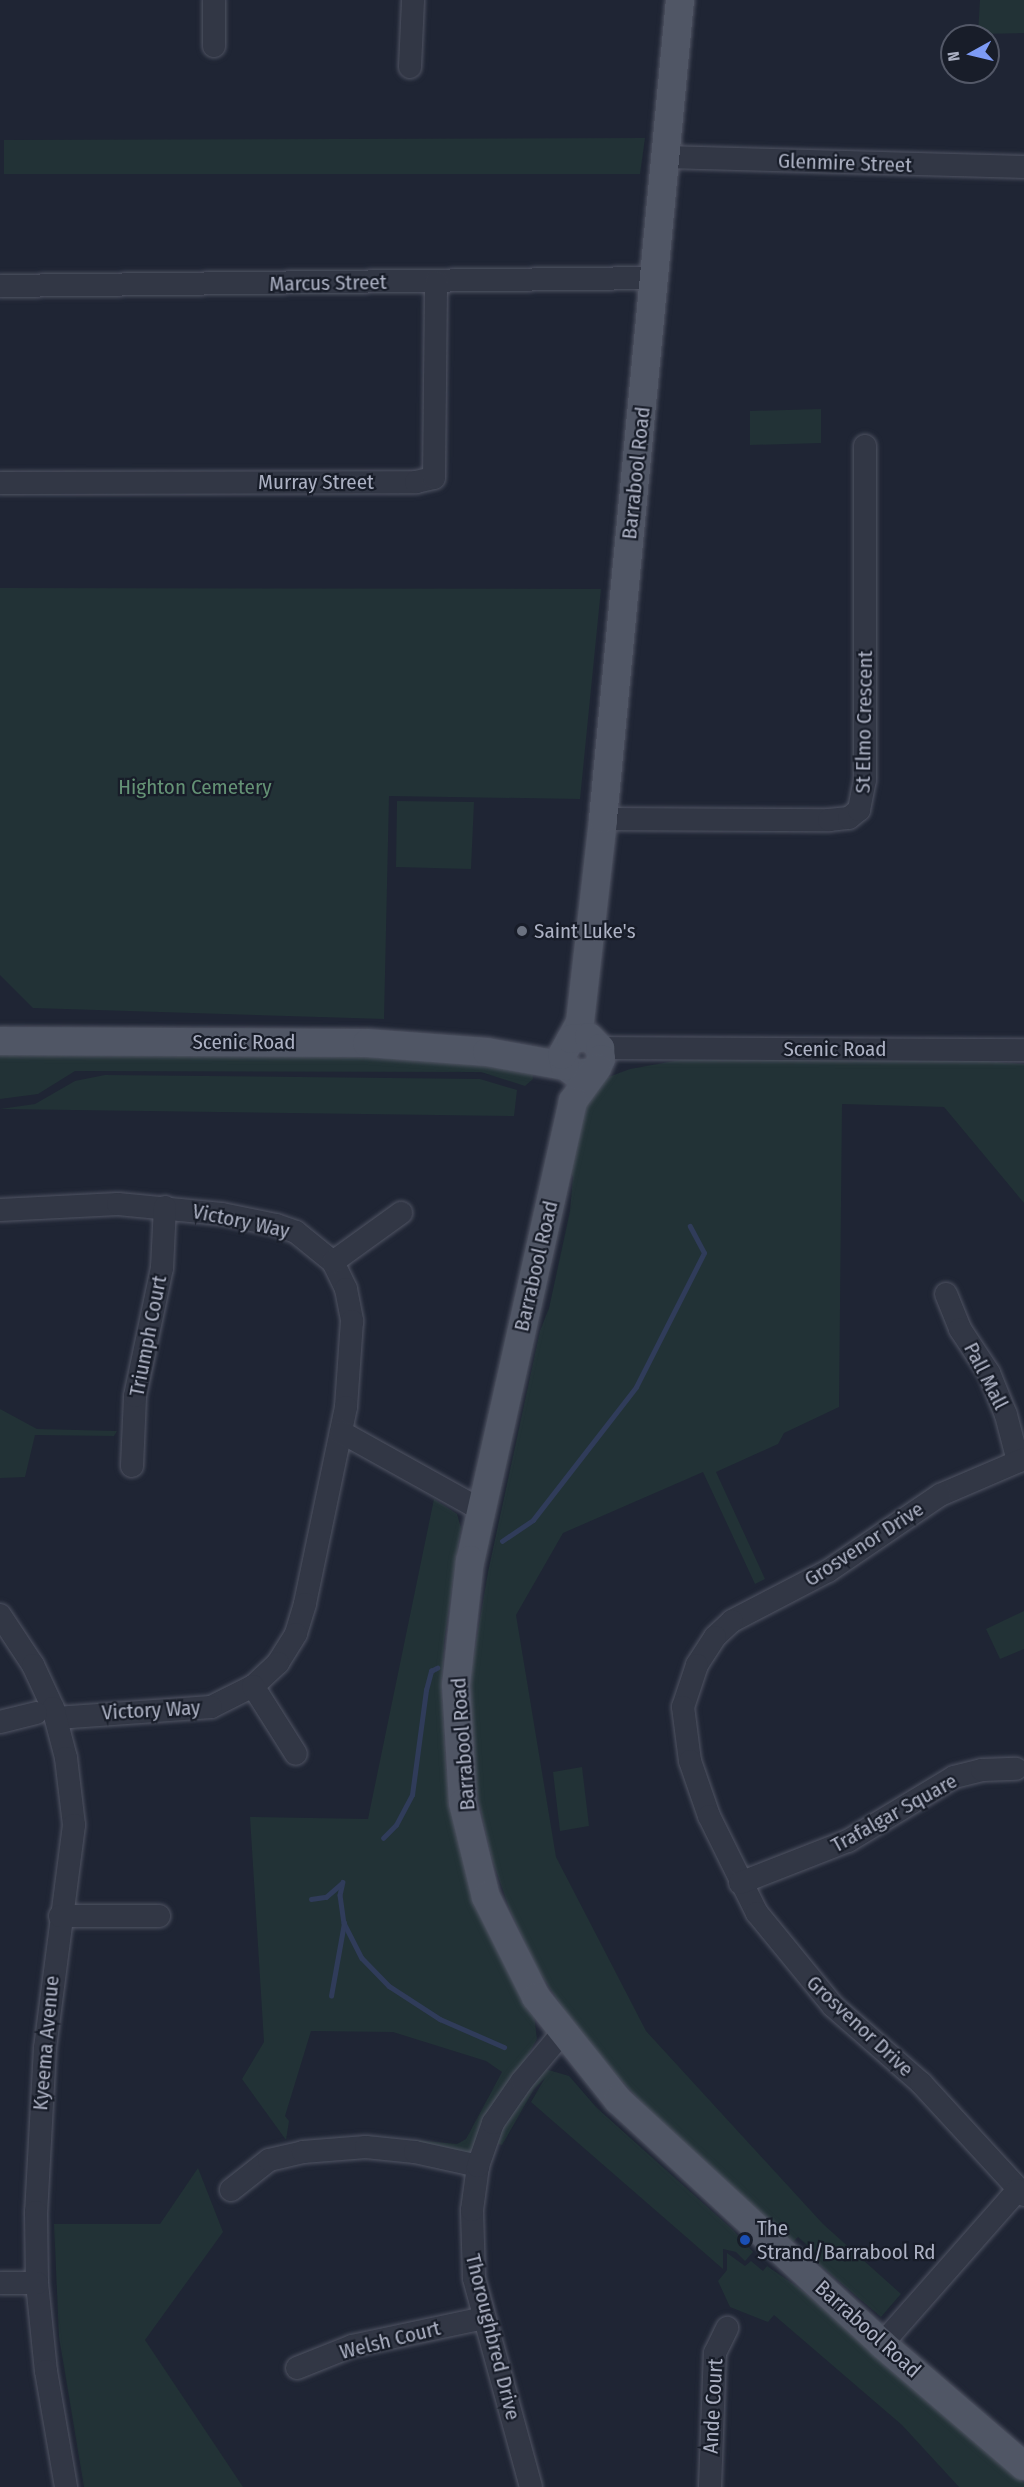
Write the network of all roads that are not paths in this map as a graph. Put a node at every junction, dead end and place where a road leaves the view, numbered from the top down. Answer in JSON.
{"nodes":[{"id":1,"x":214,"y":0,"type":"edge"},
{"id":2,"x":413,"y":0,"type":"edge"},
{"id":3,"x":680,"y":0,"type":"edge"},
{"id":4,"x":214,"y":46,"type":"dead end"},
{"id":5,"x":410,"y":67,"type":"dead end"},
{"id":6,"x":667,"y":157,"type":"junction"},
{"id":7,"x":1024,"y":167,"type":"edge"},
{"id":8,"x":656,"y":278,"type":"junction"},
{"id":9,"x":436,"y":282,"type":"junction"},
{"id":10,"x":0,"y":286,"type":"edge"},
{"id":11,"x":865,"y":446,"type":"dead end"},
{"id":12,"x":0,"y":483,"type":"edge"},
{"id":13,"x":603,"y":819,"type":"junction"},
{"id":14,"x":0,"y":1041,"type":"edge"},
{"id":15,"x":1024,"y":1050,"type":"edge"},
{"id":16,"x":582,"y":1056,"type":"junction"},
{"id":17,"x":165,"y":1207,"type":"junction"},
{"id":18,"x":0,"y":1210,"type":"edge"},
{"id":19,"x":401,"y":1212,"type":"dead end"},
{"id":20,"x":333,"y":1262,"type":"junction"},
{"id":21,"x":946,"y":1294,"type":"dead end"},
{"id":22,"x":341,"y":1432,"type":"junction"},
{"id":23,"x":1021,"y":1460,"type":"edge"},
{"id":24,"x":132,"y":1466,"type":"dead end"},
{"id":25,"x":482,"y":1510,"type":"junction"},
{"id":26,"x":0,"y":1615,"type":"edge"},
{"id":27,"x":254,"y":1686,"type":"junction"},
{"id":28,"x":46,"y":1715,"type":"junction"},
{"id":29,"x":0,"y":1722,"type":"edge"},
{"id":30,"x":296,"y":1754,"type":"dead end"},
{"id":31,"x":1016,"y":1769,"type":"dead end"},
{"id":32,"x":741,"y":1883,"type":"junction"},
{"id":33,"x":60,"y":1916,"type":"junction"},
{"id":34,"x":159,"y":1916,"type":"dead end"},
{"id":35,"x":564,"y":2031,"type":"junction"},
{"id":36,"x":478,"y":2166,"type":"junction"},
{"id":37,"x":231,"y":2190,"type":"dead end"},
{"id":38,"x":1021,"y":2193,"type":"edge"},
{"id":39,"x":0,"y":2283,"type":"edge"},
{"id":40,"x":37,"y":2283,"type":"junction"},
{"id":41,"x":484,"y":2318,"type":"junction"},
{"id":42,"x":727,"y":2328,"type":"dead end"},
{"id":43,"x":882,"y":2344,"type":"junction"},
{"id":44,"x":297,"y":2368,"type":"dead end"},
{"id":45,"x":1024,"y":2466,"type":"edge"},
{"id":46,"x":66,"y":2487,"type":"edge"},
{"id":47,"x":531,"y":2487,"type":"edge"},
{"id":48,"x":710,"y":2487,"type":"edge"}],
"edges":[{"from":1,"to":4,"type":"street"},
{"from":2,"to":5,"type":"street"},
{"from":3,"to":6,"type":"main road","name":"Barrabool Road"},
{"from":6,"to":7,"type":"street","name":"Glenmire Street"},
{"from":6,"to":8,"type":"main road","name":"Barrabool Road"},
{"from":8,"to":9,"type":"street","name":"Marcus Street"},
{"from":8,"to":13,"type":"main road","name":"Barrabool Road"},
{"from":9,"to":10,"type":"street","name":"Marcus Street"},
{"from":9,"to":12,"type":"street","name":"Murray Street"},
{"from":11,"to":13,"type":"street","name":"St Elmo Crescent"},
{"from":13,"to":16,"type":"main road","name":"Barrabool Road"},
{"from":14,"to":16,"type":"main road","name":"Scenic Road"},
{"from":15,"to":16,"type":"street","name":"Scenic Road"},
{"from":16,"to":25,"type":"main road","name":"Barrabool Road"},
{"from":17,"to":18,"type":"street","name":"Victory Way"},
{"from":17,"to":20,"type":"street","name":"Victory Way"},
{"from":17,"to":24,"type":"street","name":"Triumph Court"},
{"from":19,"to":20,"type":"street"},
{"from":20,"to":22,"type":"street","name":"Victory Way"},
{"from":21,"to":23,"type":"street","name":"Pall Mall"},
{"from":22,"to":25,"type":"street"},
{"from":22,"to":27,"type":"street","name":"Victory Way"},
{"from":23,"to":32,"type":"street","name":"Grosvenor Drive"},
{"from":25,"to":35,"type":"main road","name":"Barrabool Road"},
{"from":26,"to":28,"type":"street","name":"Kyeema Avenue"},
{"from":27,"to":28,"type":"street","name":"Victory Way"},
{"from":27,"to":30,"type":"street"},
{"from":28,"to":29,"type":"street","name":"Victory Way"},
{"from":28,"to":33,"type":"street","name":"Kyeema Avenue"},
{"from":31,"to":32,"type":"street","name":"Trafalgar Square"},
{"from":32,"to":38,"type":"street","name":"Grosvenor Drive"},
{"from":33,"to":34,"type":"street"},
{"from":33,"to":40,"type":"street","name":"Kyeema Avenue"},
{"from":35,"to":36,"type":"street","name":"Thoroughbred Drive"},
{"from":35,"to":43,"type":"main road","name":"Barrabool Road"},
{"from":36,"to":37,"type":"street"},
{"from":36,"to":41,"type":"street","name":"Thoroughbred Drive"},
{"from":38,"to":43,"type":"street"},
{"from":39,"to":40,"type":"street"},
{"from":40,"to":46,"type":"street","name":"Kyeema Avenue"},
{"from":41,"to":44,"type":"street","name":"Welsh Court"},
{"from":41,"to":47,"type":"street","name":"Thoroughbred Drive"},
{"from":42,"to":48,"type":"street","name":"Ande Court"},
{"from":43,"to":45,"type":"main road","name":"Barrabool Road"}]}
